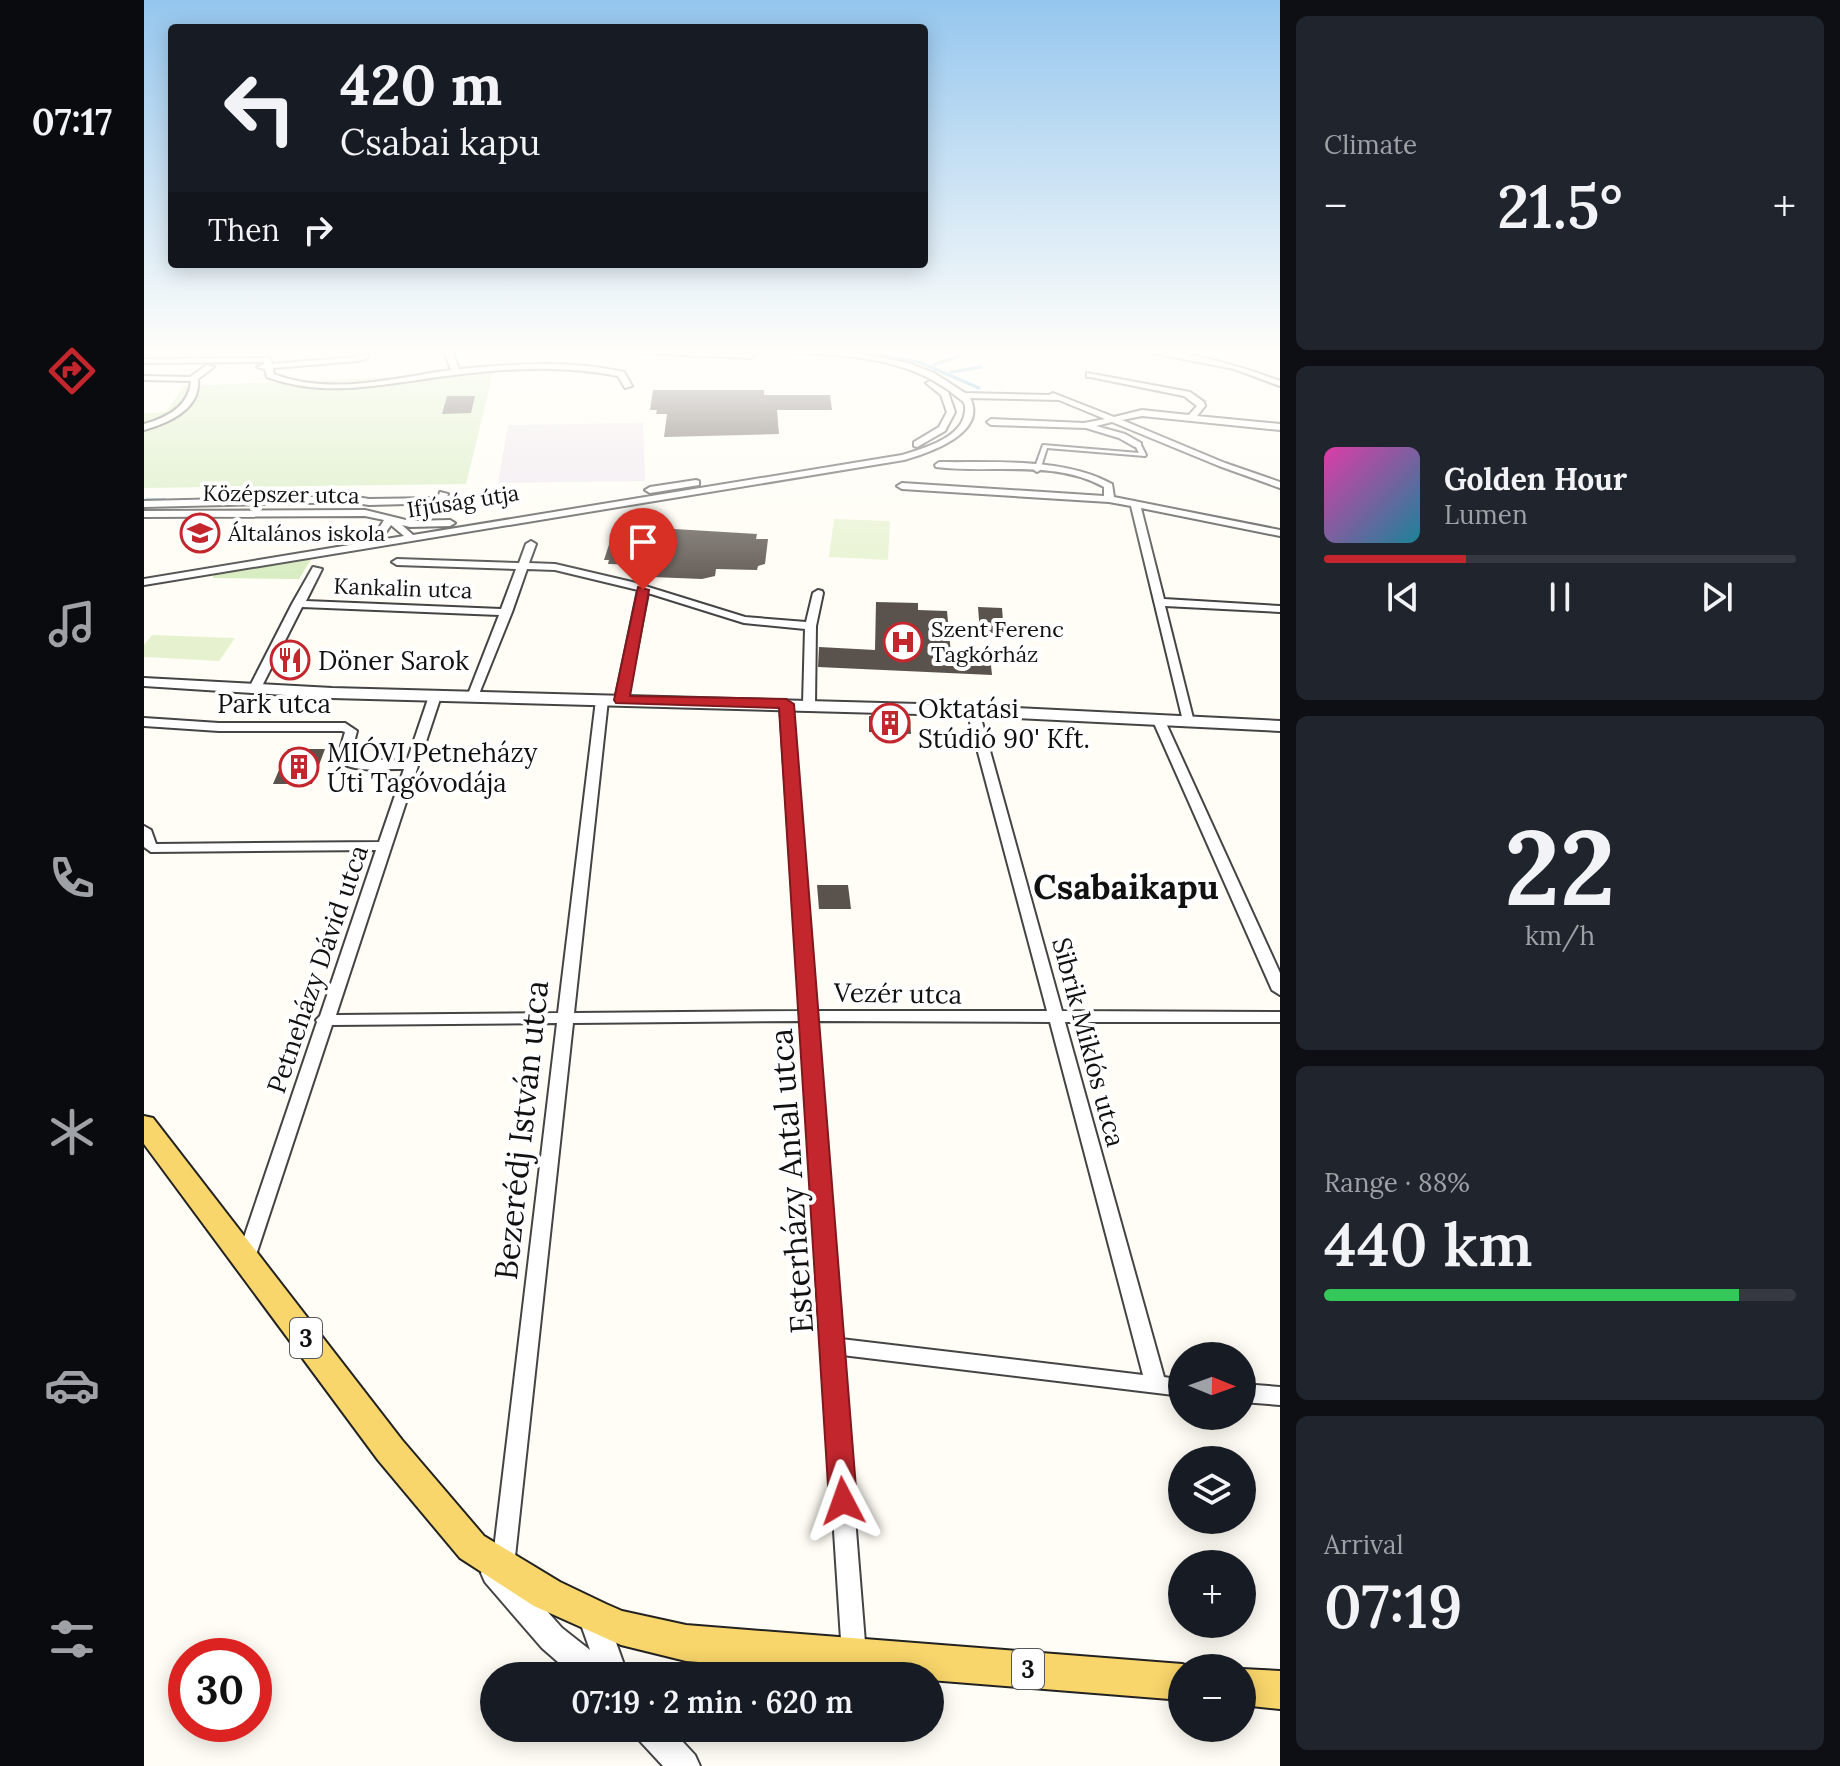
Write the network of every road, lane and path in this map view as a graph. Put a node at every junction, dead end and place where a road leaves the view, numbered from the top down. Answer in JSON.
{"nodes":[{"id":1,"x":937,"y":432,"type":"edge"},
{"id":2,"x":955,"y":432,"type":"edge"},
{"id":3,"x":1115,"y":432,"type":"edge"},
{"id":4,"x":1144,"y":432,"type":"edge"},
{"id":5,"x":1138,"y":445,"type":"joint"},
{"id":6,"x":939,"y":465,"type":"dead end"},
{"id":7,"x":1037,"y":470,"type":"junction"},
{"id":8,"x":1280,"y":485,"type":"edge"},
{"id":9,"x":902,"y":486,"type":"dead end"},
{"id":10,"x":443,"y":494,"type":"dead end"},
{"id":11,"x":1109,"y":499,"type":"junction"},
{"id":12,"x":261,"y":501,"type":"junction"},
{"id":13,"x":1135,"y":503,"type":"junction"},
{"id":14,"x":145,"y":508,"type":"edge"},
{"id":15,"x":254,"y":512,"type":"junction"},
{"id":16,"x":390,"y":519,"type":"junction"},
{"id":17,"x":450,"y":523,"type":"junction"},
{"id":18,"x":482,"y":528,"type":"junction"},
{"id":19,"x":381,"y":533,"type":"junction"},
{"id":20,"x":1280,"y":533,"type":"edge"},
{"id":21,"x":407,"y":534,"type":"junction"},
{"id":22,"x":374,"y":544,"type":"junction"},
{"id":23,"x":531,"y":544,"type":"dead end"},
{"id":24,"x":397,"y":562,"type":"dead end"},
{"id":25,"x":523,"y":566,"type":"junction"},
{"id":26,"x":317,"y":569,"type":"dead end"},
{"id":27,"x":144,"y":573,"type":"edge"},
{"id":28,"x":144,"y":582,"type":"edge"},
{"id":29,"x":643,"y":590,"type":"junction"},
{"id":30,"x":818,"y":593,"type":"dead end"},
{"id":31,"x":1159,"y":602,"type":"junction"},
{"id":32,"x":297,"y":604,"type":"junction"},
{"id":33,"x":1280,"y":609,"type":"edge"},
{"id":34,"x":507,"y":612,"type":"junction"},
{"id":35,"x":811,"y":626,"type":"junction"},
{"id":36,"x":144,"y":682,"type":"edge"},
{"id":37,"x":255,"y":688,"type":"junction"},
{"id":38,"x":435,"y":696,"type":"junction"},
{"id":39,"x":473,"y":697,"type":"junction"},
{"id":40,"x":602,"y":700,"type":"junction"},
{"id":41,"x":621,"y":700,"type":"junction"},
{"id":42,"x":786,"y":704,"type":"junction"},
{"id":43,"x":809,"y":704,"type":"junction"},
{"id":44,"x":973,"y":711,"type":"junction"},
{"id":45,"x":1159,"y":721,"type":"junction"},
{"id":46,"x":144,"y":722,"type":"edge"},
{"id":47,"x":1188,"y":722,"type":"junction"},
{"id":48,"x":1280,"y":726,"type":"edge"},
{"id":49,"x":411,"y":765,"type":"junction"},
{"id":50,"x":145,"y":834,"type":"edge"},
{"id":51,"x":384,"y":846,"type":"junction"},
{"id":52,"x":1280,"y":990,"type":"edge"},
{"id":53,"x":809,"y":1016,"type":"junction"},
{"id":54,"x":564,"y":1017,"type":"junction"},
{"id":55,"x":1280,"y":1017,"type":"edge"},
{"id":56,"x":1059,"y":1019,"type":"junction"},
{"id":57,"x":324,"y":1020,"type":"junction"},
{"id":58,"x":144,"y":1125,"type":"edge"},
{"id":59,"x":246,"y":1258,"type":"junction"},
{"id":60,"x":832,"y":1346,"type":"junction"},
{"id":61,"x":1156,"y":1385,"type":"junction"},
{"id":62,"x":1168,"y":1386,"type":"edge"},
{"id":63,"x":1256,"y":1394,"type":"edge"},
{"id":64,"x":1280,"y":1396,"type":"edge"},
{"id":65,"x":472,"y":1547,"type":"junction"},
{"id":66,"x":502,"y":1567,"type":"junction"},
{"id":67,"x":593,"y":1616,"type":"junction"},
{"id":68,"x":854,"y":1655,"type":"junction"},
{"id":69,"x":580,"y":1662,"type":"edge"},
{"id":70,"x":608,"y":1662,"type":"edge"},
{"id":71,"x":1168,"y":1681,"type":"edge"},
{"id":72,"x":1256,"y":1688,"type":"edge"},
{"id":73,"x":1280,"y":1690,"type":"edge"},
{"id":74,"x":662,"y":1742,"type":"edge"},
{"id":75,"x":684,"y":1766,"type":"edge"}],
"edges":[{"from":1,"to":17,"type":"street","name":"Ifjúság útja"},
{"from":2,"to":18,"type":"street","name":"Ifjúság útja"},
{"from":3,"to":5,"type":"street"},
{"from":4,"to":8,"type":"street"},
{"from":5,"to":7,"type":"street"},
{"from":6,"to":7,"type":"street"},
{"from":7,"to":11,"type":"street"},
{"from":9,"to":11,"type":"street"},
{"from":10,"to":12,"type":"street","name":"Középszer utca"},
{"from":11,"to":13,"type":"street"},
{"from":12,"to":14,"type":"street","name":"Középszer utca"},
{"from":12,"to":15,"type":"street"},
{"from":13,"to":20,"type":"street"},
{"from":13,"to":31,"type":"street"},
{"from":14,"to":15,"type":"street","name":"Középszer utca"},
{"from":15,"to":16,"type":"street","name":"Középszer utca"},
{"from":16,"to":17,"type":"street"},
{"from":16,"to":19,"type":"street"},
{"from":16,"to":21,"type":"street","name":"Középszer utca"},
{"from":17,"to":21,"type":"street","name":"Ifjúság útja"},
{"from":18,"to":21,"type":"street","name":"Ifjúság útja"},
{"from":18,"to":22,"type":"street","name":"Ifjúság útja"},
{"from":19,"to":21,"type":"street","name":"Ifjúság útja"},
{"from":19,"to":27,"type":"street","name":"Ifjúság útja"},
{"from":21,"to":22,"type":"street"},
{"from":22,"to":28,"type":"street","name":"Ifjúság útja"},
{"from":23,"to":25,"type":"street"},
{"from":24,"to":25,"type":"street"},
{"from":25,"to":29,"type":"street"},
{"from":25,"to":34,"type":"street"},
{"from":26,"to":32,"type":"street"},
{"from":29,"to":35,"type":"street"},
{"from":29,"to":41,"type":"street"},
{"from":30,"to":35,"type":"street"},
{"from":31,"to":33,"type":"street"},
{"from":31,"to":47,"type":"street"},
{"from":32,"to":34,"type":"street","name":"Kankalin utca"},
{"from":32,"to":37,"type":"street"},
{"from":34,"to":39,"type":"street"},
{"from":35,"to":43,"type":"street"},
{"from":36,"to":37,"type":"street"},
{"from":37,"to":38,"type":"street"},
{"from":38,"to":39,"type":"street"},
{"from":38,"to":49,"type":"street","name":"Petneházy Dávid utca"},
{"from":39,"to":40,"type":"street"},
{"from":40,"to":41,"type":"street"},
{"from":40,"to":54,"type":"street","name":"Bezerédj István utca"},
{"from":41,"to":42,"type":"street"},
{"from":42,"to":43,"type":"street"},
{"from":42,"to":53,"type":"street","name":"Esterházy Antal utca"},
{"from":43,"to":44,"type":"street"},
{"from":44,"to":45,"type":"street"},
{"from":44,"to":56,"type":"street","name":"Sibrik Miklós utca"},
{"from":45,"to":47,"type":"street"},
{"from":45,"to":52,"type":"street"},
{"from":46,"to":49,"type":"street","name":"Park utca"},
{"from":47,"to":48,"type":"street"},
{"from":49,"to":51,"type":"street","name":"Petneházy Dávid utca"},
{"from":50,"to":51,"type":"street"},
{"from":51,"to":57,"type":"street","name":"Petneházy Dávid utca"},
{"from":53,"to":54,"type":"street","name":"Vezér utca"},
{"from":53,"to":56,"type":"street","name":"Vezér utca"},
{"from":53,"to":60,"type":"street","name":"Esterházy Antal utca"},
{"from":54,"to":57,"type":"street","name":"Vezér utca"},
{"from":54,"to":66,"type":"street","name":"Bezerédj István utca"},
{"from":55,"to":56,"type":"street","name":"Vezér utca"},
{"from":56,"to":61,"type":"street","name":"Sibrik Miklós utca"},
{"from":57,"to":59,"type":"street","name":"Petneházy Dávid utca"},
{"from":58,"to":59,"type":"main road","number":"3"},
{"from":59,"to":65,"type":"main road","number":"3"},
{"from":60,"to":61,"type":"street"},
{"from":60,"to":68,"type":"street","name":"Esterházy Antal utca"},
{"from":61,"to":62,"type":"street"},
{"from":63,"to":64,"type":"street"},
{"from":65,"to":66,"type":"main road","number":"3"},
{"from":65,"to":69,"type":"street"},
{"from":66,"to":67,"type":"main road","number":"3"},
{"from":67,"to":68,"type":"main road","number":"3"},
{"from":67,"to":70,"type":"street"},
{"from":68,"to":71,"type":"main road","number":"3"},
{"from":72,"to":73,"type":"main road"},
{"from":74,"to":75,"type":"street"}]}
